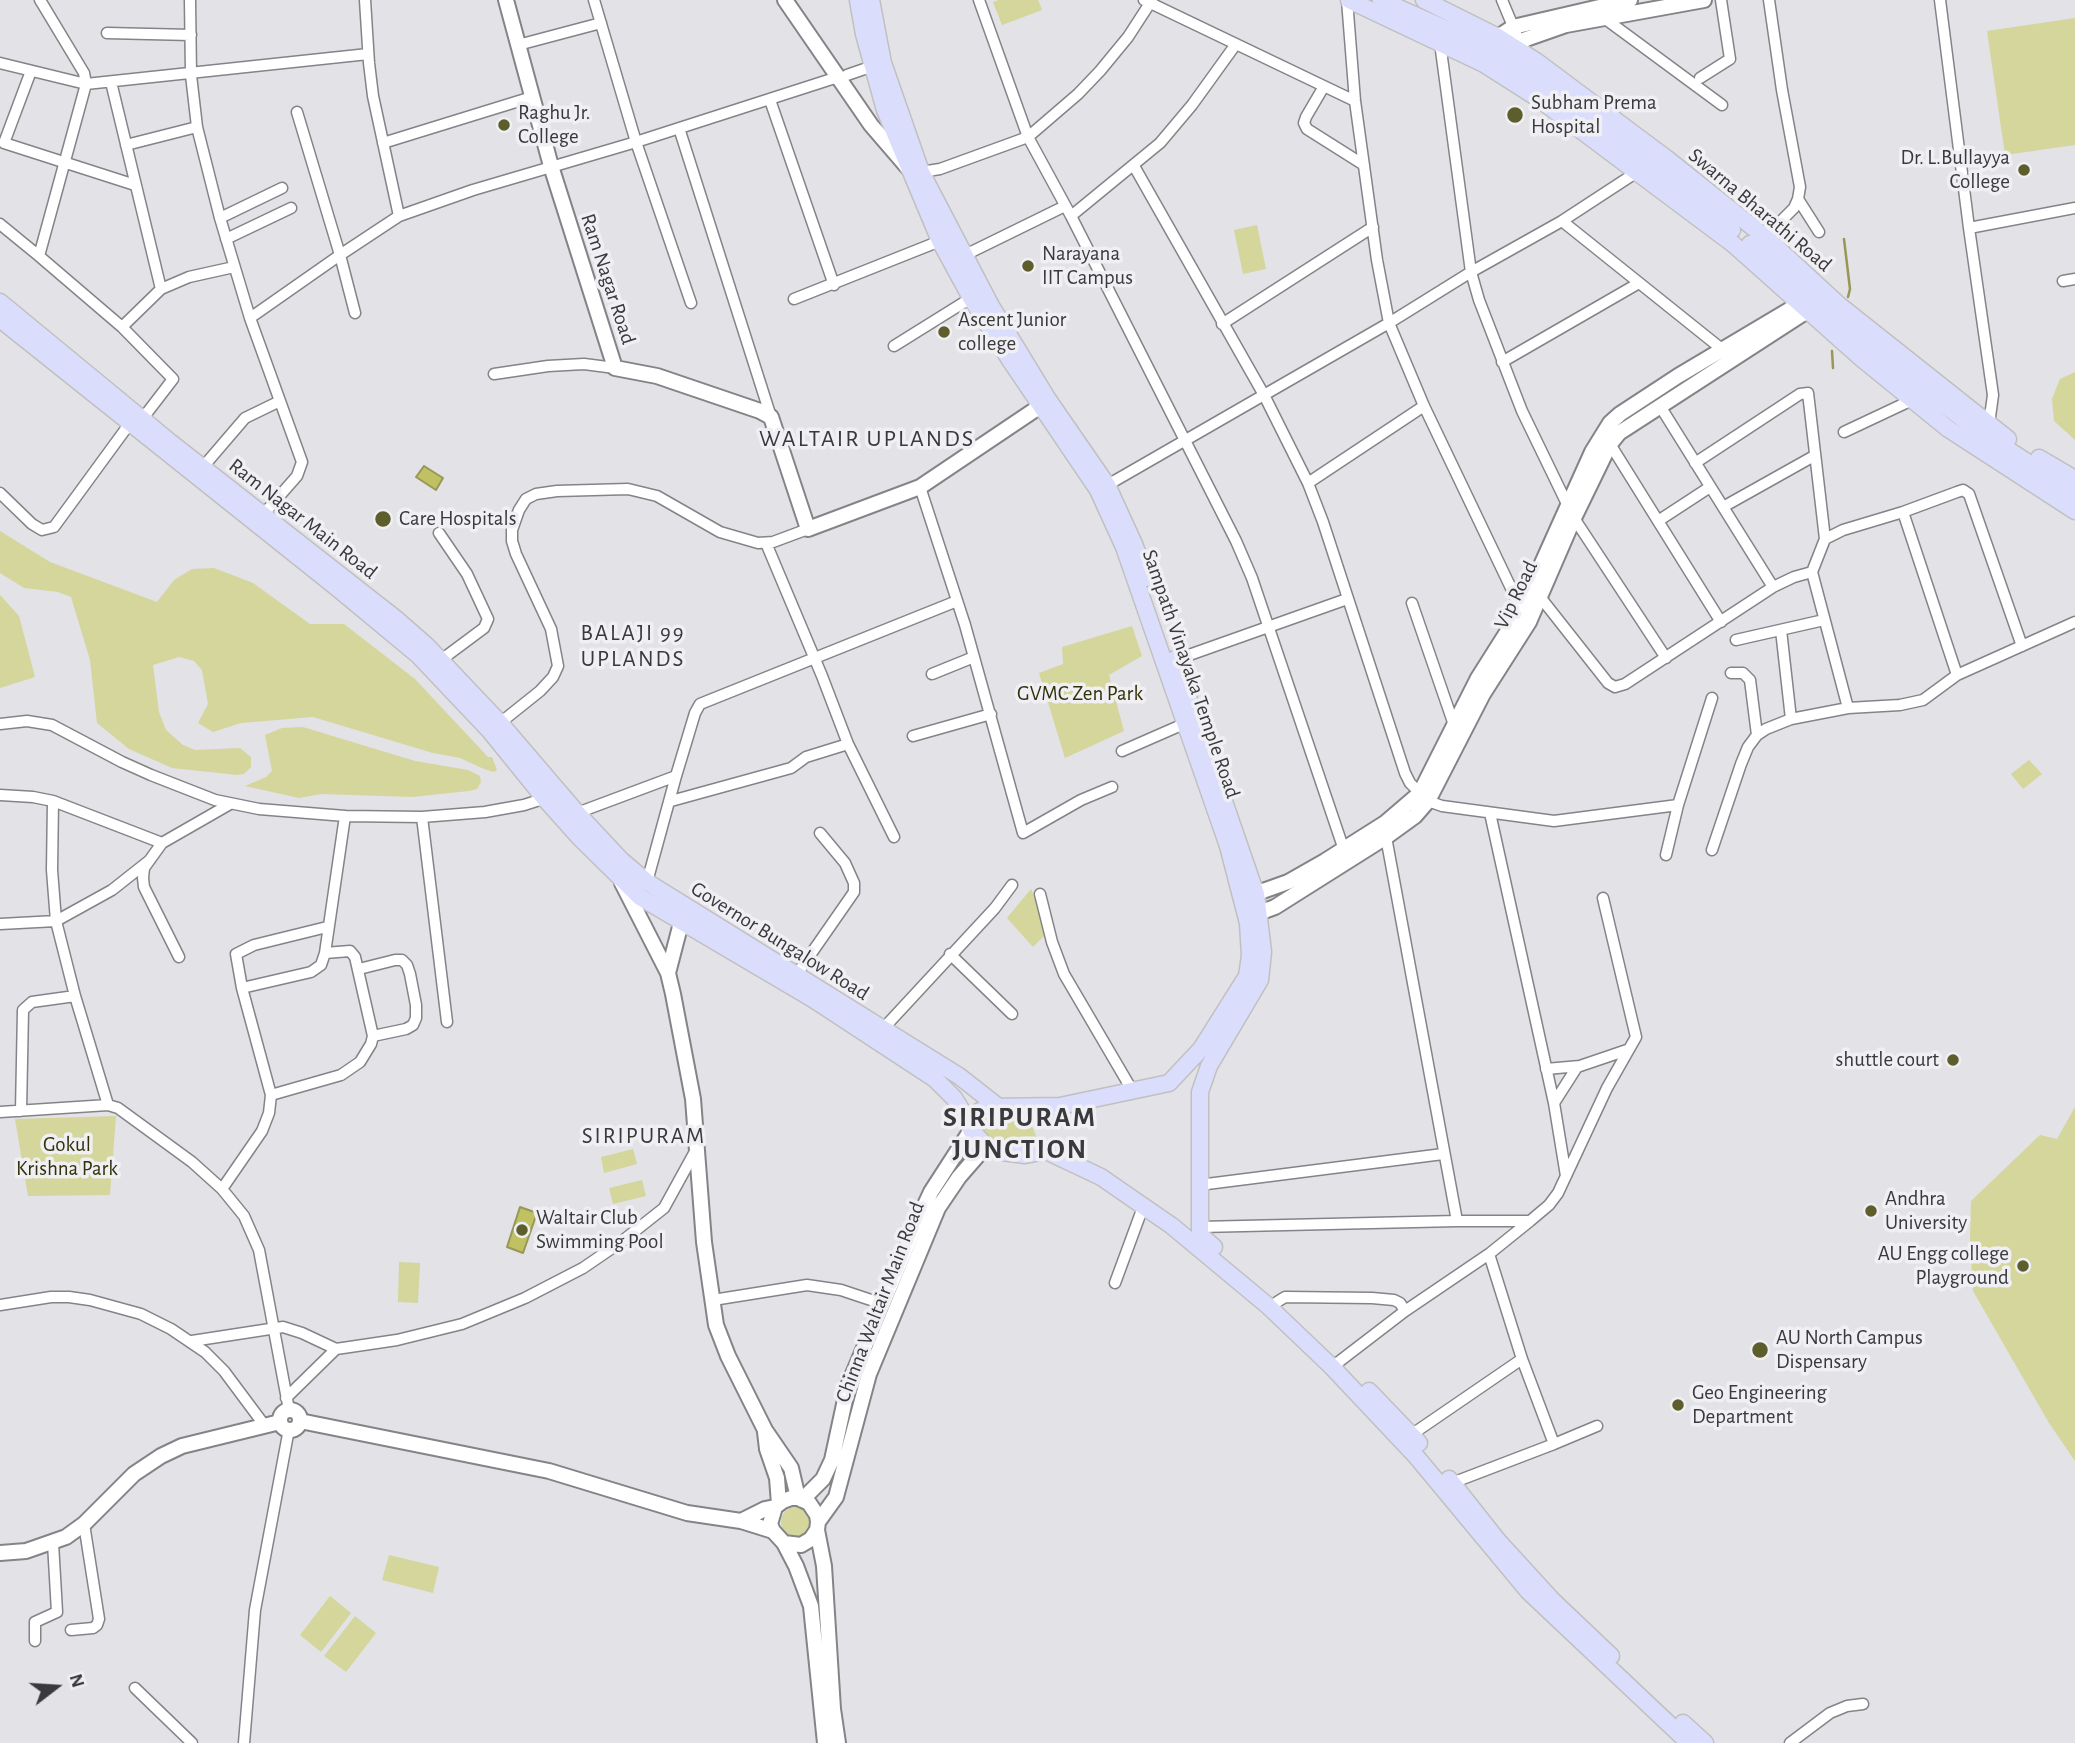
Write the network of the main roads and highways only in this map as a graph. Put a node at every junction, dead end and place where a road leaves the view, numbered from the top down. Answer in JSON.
{"nodes":[{"id":1,"x":858,"y":0,"type":"edge"},
{"id":2,"x":870,"y":0,"type":"edge"},
{"id":3,"x":1348,"y":0,"type":"edge"},
{"id":4,"x":1381,"y":0,"type":"edge"},
{"id":5,"x":1424,"y":0,"type":"edge"},
{"id":6,"x":1493,"y":43,"type":"junction"},
{"id":7,"x":1512,"y":49,"type":"junction"},
{"id":8,"x":878,"y":64,"type":"junction"},
{"id":9,"x":915,"y":171,"type":"junction"},
{"id":10,"x":1811,"y":298,"type":"junction"},
{"id":11,"x":0,"y":302,"type":"edge"},
{"id":12,"x":0,"y":319,"type":"edge"},
{"id":13,"x":136,"y":421,"type":"junction"},
{"id":14,"x":1981,"y":434,"type":"junction"},
{"id":15,"x":2075,"y":479,"type":"edge"},
{"id":16,"x":1102,"y":488,"type":"junction"},
{"id":17,"x":2075,"y":493,"type":"edge"},
{"id":18,"x":2075,"y":511,"type":"edge"},
{"id":19,"x":259,"y":519,"type":"junction"},
{"id":20,"x":552,"y":795,"type":"junction"},
{"id":21,"x":1249,"y":896,"type":"junction"},
{"id":22,"x":1253,"y":915,"type":"junction"},
{"id":23,"x":878,"y":1034,"type":"junction"},
{"id":24,"x":1170,"y":1083,"type":"junction"},
{"id":25,"x":1200,"y":1092,"type":"junction"},
{"id":26,"x":996,"y":1105,"type":"junction"},
{"id":27,"x":972,"y":1129,"type":"junction"},
{"id":28,"x":1199,"y":1193,"type":"junction"},
{"id":29,"x":1164,"y":1221,"type":"junction"},
{"id":30,"x":1336,"y":1363,"type":"junction"},
{"id":31,"x":1689,"y":1743,"type":"edge"},
{"id":32,"x":1705,"y":1743,"type":"edge"}],
"edges":[{"from":1,"to":8,"type":"main road"},
{"from":2,"to":8,"type":"main road"},
{"from":3,"to":10,"type":"main road"},
{"from":4,"to":6,"type":"main road"},
{"from":5,"to":6,"type":"main road"},
{"from":6,"to":7,"type":"main road","name":"Swarna Bharathi Road"},
{"from":7,"to":10,"type":"main road"},
{"from":7,"to":10,"type":"main road","name":"Swarna Bharathi Road"},
{"from":8,"to":9,"type":"main road"},
{"from":8,"to":9,"type":"main road"},
{"from":9,"to":16,"type":"main road","name":"Sampath Vinayaka Temple Road"},
{"from":9,"to":16,"type":"main road","name":"Sampath Vinayaka Temple Road"},
{"from":10,"to":14,"type":"main road","name":"Swarna Bharathi Road"},
{"from":10,"to":14,"type":"main road"},
{"from":11,"to":13,"type":"main road","name":"Ram Nagar Main Road"},
{"from":12,"to":13,"type":"main road"},
{"from":13,"to":19,"type":"main road"},
{"from":13,"to":19,"type":"main road","name":"Ram Nagar Main Road"},
{"from":14,"to":15,"type":"main road"},
{"from":14,"to":17,"type":"main road"},
{"from":14,"to":18,"type":"main road"},
{"from":16,"to":21,"type":"main road","name":"Sampath Vinayaka Temple Road"},
{"from":16,"to":21,"type":"main road","name":"Sampath Vinayaka Temple Road"},
{"from":19,"to":20,"type":"main road"},
{"from":19,"to":20,"type":"main road","name":"Ram Nagar Main Road"},
{"from":20,"to":23,"type":"main road","name":"Governor Bungalow Road"},
{"from":20,"to":23,"type":"main road"},
{"from":21,"to":22,"type":"main road","name":"Sampath Vinayaka Temple Road"},
{"from":22,"to":24,"type":"main road","name":"Sampath Vinayaka Temple Road"},
{"from":22,"to":25,"type":"main road","name":"Sampath Vinayaka Temple Road"},
{"from":23,"to":26,"type":"main road","name":"Governor Bungalow Road"},
{"from":23,"to":27,"type":"main road"},
{"from":24,"to":25,"type":"main road"},
{"from":24,"to":26,"type":"main road"},
{"from":25,"to":28,"type":"main road"},
{"from":26,"to":27,"type":"main road"},
{"from":27,"to":29,"type":"main road"},
{"from":28,"to":29,"type":"main road"},
{"from":28,"to":30,"type":"main road"},
{"from":29,"to":30,"type":"main road"},
{"from":30,"to":31,"type":"main road"},
{"from":30,"to":32,"type":"main road"}]}
